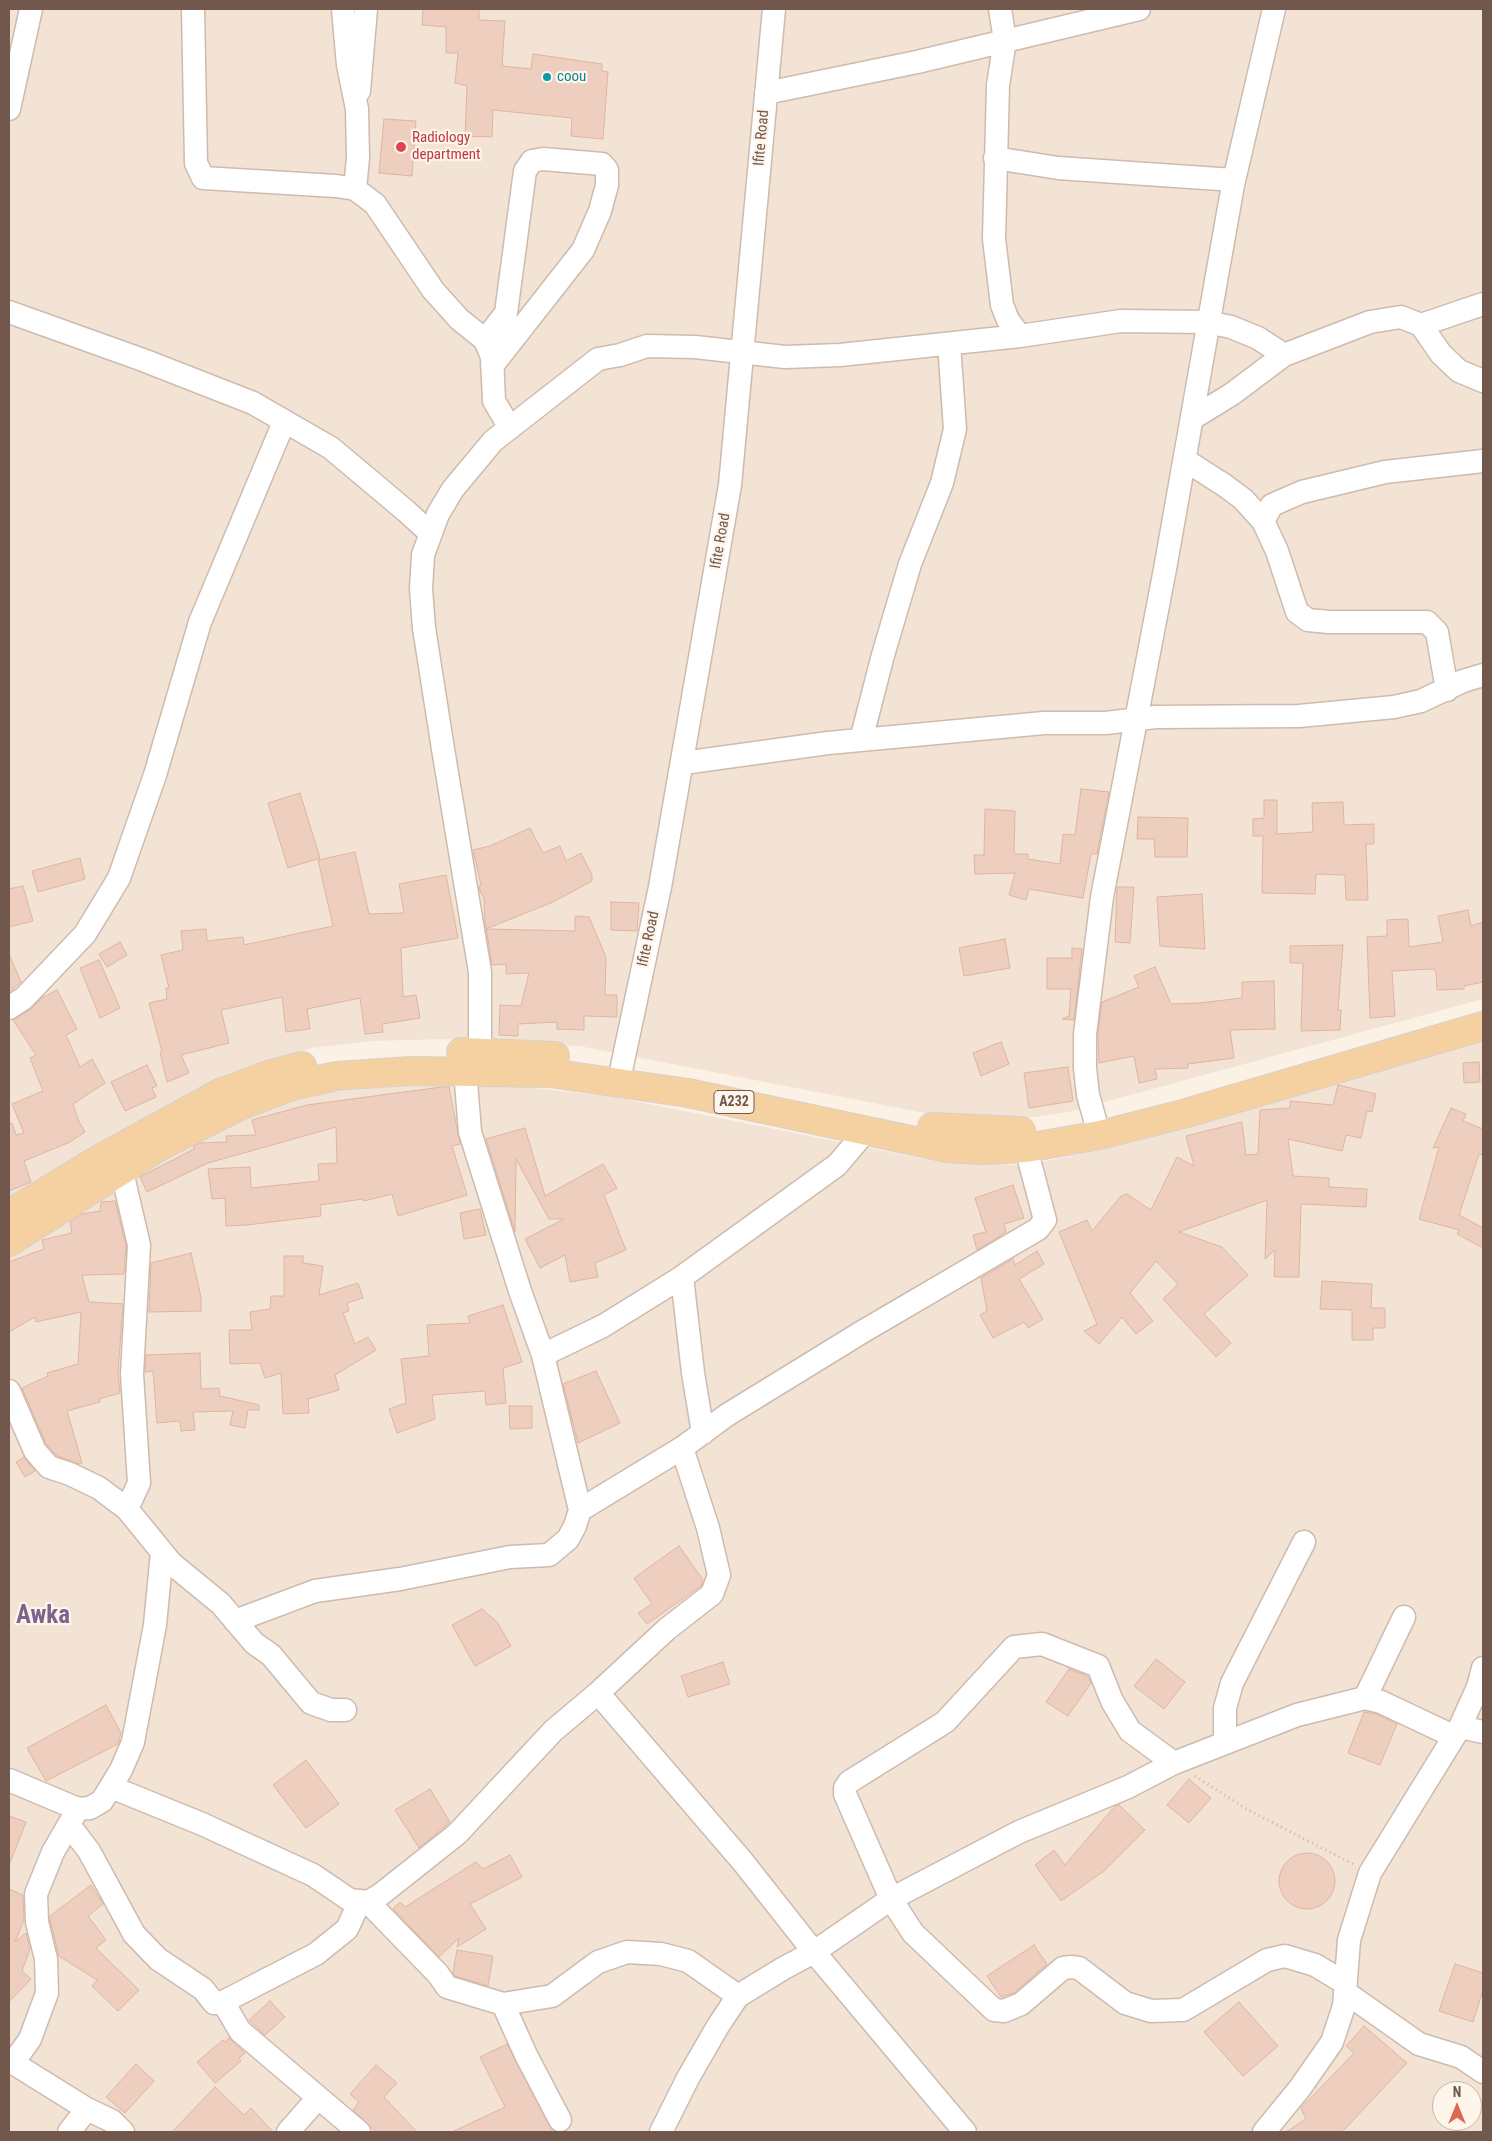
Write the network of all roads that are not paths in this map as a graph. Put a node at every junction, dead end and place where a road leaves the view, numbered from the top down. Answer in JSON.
{"nodes":[{"id":1,"x":31,"y":9,"type":"edge"},
{"id":2,"x":193,"y":9,"type":"edge"},
{"id":3,"x":343,"y":9,"type":"edge"},
{"id":4,"x":366,"y":9,"type":"edge"},
{"id":5,"x":774,"y":9,"type":"edge"},
{"id":6,"x":1000,"y":9,"type":"edge"},
{"id":7,"x":1139,"y":9,"type":"edge"},
{"id":8,"x":1274,"y":9,"type":"edge"},
{"id":9,"x":1005,"y":40,"type":"junction"},
{"id":10,"x":766,"y":93,"type":"junction"},
{"id":11,"x":9,"y":109,"type":"edge"},
{"id":12,"x":357,"y":109,"type":"junction"},
{"id":13,"x":995,"y":158,"type":"junction"},
{"id":14,"x":1234,"y":180,"type":"junction"},
{"id":15,"x":355,"y":189,"type":"junction"},
{"id":16,"x":1483,"y":304,"type":"edge"},
{"id":17,"x":9,"y":312,"type":"edge"},
{"id":18,"x":1207,"y":322,"type":"junction"},
{"id":19,"x":1421,"y":325,"type":"junction"},
{"id":20,"x":1020,"y":336,"type":"junction"},
{"id":21,"x":485,"y":340,"type":"junction"},
{"id":22,"x":949,"y":344,"type":"junction"},
{"id":23,"x":742,"y":353,"type":"junction"},
{"id":24,"x":1284,"y":355,"type":"junction"},
{"id":25,"x":492,"y":366,"type":"junction"},
{"id":26,"x":1483,"y":382,"type":"edge"},
{"id":27,"x":1193,"y":418,"type":"junction"},
{"id":28,"x":284,"y":422,"type":"junction"},
{"id":29,"x":510,"y":428,"type":"junction"},
{"id":30,"x":1185,"y":460,"type":"junction"},
{"id":31,"x":1483,"y":461,"type":"edge"},
{"id":32,"x":1263,"y":521,"type":"junction"},
{"id":33,"x":430,"y":533,"type":"junction"},
{"id":34,"x":1483,"y":675,"type":"edge"},
{"id":35,"x":1447,"y":690,"type":"junction"},
{"id":36,"x":1138,"y":718,"type":"junction"},
{"id":37,"x":861,"y":740,"type":"junction"},
{"id":38,"x":683,"y":763,"type":"junction"},
{"id":39,"x":9,"y":1008,"type":"edge"},
{"id":40,"x":1483,"y":1009,"type":"edge"},
{"id":41,"x":1483,"y":1026,"type":"edge"},
{"id":42,"x":473,"y":1061,"type":"junction"},
{"id":43,"x":622,"y":1066,"type":"junction"},
{"id":44,"x":1095,"y":1120,"type":"junction"},
{"id":45,"x":865,"y":1132,"type":"junction"},
{"id":46,"x":1026,"y":1148,"type":"junction"},
{"id":47,"x":122,"y":1172,"type":"junction"},
{"id":48,"x":9,"y":1214,"type":"edge"},
{"id":49,"x":9,"y":1242,"type":"edge"},
{"id":50,"x":682,"y":1277,"type":"junction"},
{"id":51,"x":543,"y":1355,"type":"junction"},
{"id":52,"x":9,"y":1390,"type":"edge"},
{"id":53,"x":703,"y":1433,"type":"junction"},
{"id":54,"x":682,"y":1448,"type":"junction"},
{"id":55,"x":127,"y":1509,"type":"junction"},
{"id":56,"x":580,"y":1510,"type":"junction"},
{"id":57,"x":1304,"y":1542,"type":"dead end"},
{"id":58,"x":162,"y":1552,"type":"junction"},
{"id":59,"x":1404,"y":1617,"type":"dead end"},
{"id":60,"x":235,"y":1621,"type":"junction"},
{"id":61,"x":1483,"y":1668,"type":"edge"},
{"id":62,"x":598,"y":1693,"type":"junction"},
{"id":63,"x":1365,"y":1698,"type":"junction"},
{"id":64,"x":345,"y":1710,"type":"dead end"},
{"id":65,"x":1457,"y":1731,"type":"junction"},
{"id":66,"x":1483,"y":1732,"type":"edge"},
{"id":67,"x":1225,"y":1743,"type":"junction"},
{"id":68,"x":1177,"y":1761,"type":"junction"},
{"id":69,"x":9,"y":1780,"type":"edge"},
{"id":70,"x":111,"y":1786,"type":"junction"},
{"id":71,"x":74,"y":1817,"type":"junction"},
{"id":72,"x":891,"y":1899,"type":"junction"},
{"id":73,"x":363,"y":1902,"type":"junction"},
{"id":74,"x":814,"y":1952,"type":"junction"},
{"id":75,"x":1345,"y":1988,"type":"junction"},
{"id":76,"x":738,"y":1996,"type":"junction"},
{"id":77,"x":223,"y":2002,"type":"junction"},
{"id":78,"x":503,"y":2004,"type":"junction"},
{"id":79,"x":11,"y":2063,"type":"edge"},
{"id":80,"x":1483,"y":2072,"type":"edge"},
{"id":81,"x":317,"y":2099,"type":"junction"},
{"id":82,"x":87,"y":2109,"type":"junction"},
{"id":83,"x":560,"y":2120,"type":"dead end"},
{"id":84,"x":69,"y":2132,"type":"edge"},
{"id":85,"x":124,"y":2132,"type":"edge"},
{"id":86,"x":288,"y":2132,"type":"edge"},
{"id":87,"x":358,"y":2132,"type":"edge"},
{"id":88,"x":661,"y":2132,"type":"edge"},
{"id":89,"x":965,"y":2132,"type":"edge"},
{"id":90,"x":1264,"y":2132,"type":"edge"}],
"edges":[{"from":1,"to":11,"type":"street"},
{"from":2,"to":15,"type":"street"},
{"from":3,"to":12,"type":"street"},
{"from":4,"to":12,"type":"street"},
{"from":5,"to":10,"type":"street","name":"Ifite Road"},
{"from":6,"to":9,"type":"street"},
{"from":7,"to":9,"type":"street"},
{"from":8,"to":14,"type":"street"},
{"from":9,"to":10,"type":"street"},
{"from":9,"to":13,"type":"street"},
{"from":10,"to":23,"type":"street","name":"Ifite Road"},
{"from":12,"to":15,"type":"street"},
{"from":13,"to":14,"type":"street"},
{"from":13,"to":20,"type":"street"},
{"from":14,"to":18,"type":"street"},
{"from":15,"to":21,"type":"street"},
{"from":16,"to":19,"type":"street"},
{"from":17,"to":28,"type":"street"},
{"from":18,"to":20,"type":"street"},
{"from":18,"to":24,"type":"street"},
{"from":18,"to":27,"type":"street"},
{"from":19,"to":24,"type":"street"},
{"from":19,"to":26,"type":"street"},
{"from":20,"to":22,"type":"street"},
{"from":21,"to":25,"type":"street"},
{"from":21,"to":25,"type":"street"},
{"from":22,"to":23,"type":"street"},
{"from":22,"to":37,"type":"street"},
{"from":23,"to":29,"type":"street"},
{"from":23,"to":38,"type":"street","name":"Ifite Road"},
{"from":24,"to":27,"type":"street"},
{"from":25,"to":29,"type":"street"},
{"from":27,"to":30,"type":"street"},
{"from":28,"to":33,"type":"street"},
{"from":28,"to":39,"type":"street"},
{"from":29,"to":33,"type":"street"},
{"from":30,"to":32,"type":"street"},
{"from":30,"to":36,"type":"street"},
{"from":31,"to":32,"type":"street"},
{"from":32,"to":35,"type":"street"},
{"from":33,"to":42,"type":"street"},
{"from":34,"to":35,"type":"street"},
{"from":35,"to":36,"type":"street"},
{"from":36,"to":37,"type":"street"},
{"from":36,"to":44,"type":"street"},
{"from":37,"to":38,"type":"street"},
{"from":38,"to":43,"type":"street","name":"Ifite Road"},
{"from":40,"to":44,"type":"main road","number":"A232"},
{"from":41,"to":46,"type":"main road","number":"A232"},
{"from":42,"to":43,"type":"main road","number":"A232"},
{"from":42,"to":45,"type":"main road","number":"A232"},
{"from":42,"to":47,"type":"main road","number":"A232"},
{"from":42,"to":48,"type":"main road","number":"A232"},
{"from":42,"to":51,"type":"street"},
{"from":43,"to":44,"type":"main road","number":"A232"},
{"from":45,"to":46,"type":"main road","number":"A232"},
{"from":45,"to":50,"type":"street"},
{"from":46,"to":53,"type":"street"},
{"from":47,"to":49,"type":"main road","number":"A232"},
{"from":47,"to":55,"type":"street"},
{"from":50,"to":51,"type":"street"},
{"from":50,"to":53,"type":"street"},
{"from":51,"to":56,"type":"street"},
{"from":52,"to":55,"type":"street"},
{"from":53,"to":54,"type":"street"},
{"from":54,"to":56,"type":"street"},
{"from":54,"to":62,"type":"street"},
{"from":55,"to":58,"type":"street"},
{"from":56,"to":60,"type":"street"},
{"from":57,"to":67,"type":"street"},
{"from":58,"to":60,"type":"street"},
{"from":58,"to":70,"type":"street"},
{"from":59,"to":63,"type":"street"},
{"from":60,"to":64,"type":"street"},
{"from":61,"to":65,"type":"street"},
{"from":62,"to":73,"type":"street"},
{"from":62,"to":74,"type":"street"},
{"from":63,"to":65,"type":"street"},
{"from":63,"to":67,"type":"street"},
{"from":65,"to":66,"type":"street"},
{"from":65,"to":75,"type":"street"},
{"from":67,"to":68,"type":"street"},
{"from":68,"to":72,"type":"street"},
{"from":68,"to":72,"type":"street"},
{"from":69,"to":71,"type":"street"},
{"from":70,"to":71,"type":"street"},
{"from":70,"to":73,"type":"street"},
{"from":71,"to":77,"type":"street"},
{"from":71,"to":79,"type":"street"},
{"from":72,"to":74,"type":"street"},
{"from":72,"to":75,"type":"street"},
{"from":73,"to":77,"type":"street"},
{"from":73,"to":78,"type":"street"},
{"from":74,"to":76,"type":"street"},
{"from":74,"to":89,"type":"street"},
{"from":75,"to":80,"type":"street"},
{"from":75,"to":90,"type":"street"},
{"from":76,"to":78,"type":"street"},
{"from":76,"to":88,"type":"street"},
{"from":77,"to":81,"type":"street"},
{"from":78,"to":83,"type":"street"},
{"from":79,"to":82,"type":"street"},
{"from":81,"to":86,"type":"street"},
{"from":81,"to":87,"type":"street"},
{"from":82,"to":84,"type":"street"},
{"from":82,"to":85,"type":"street"}]}
